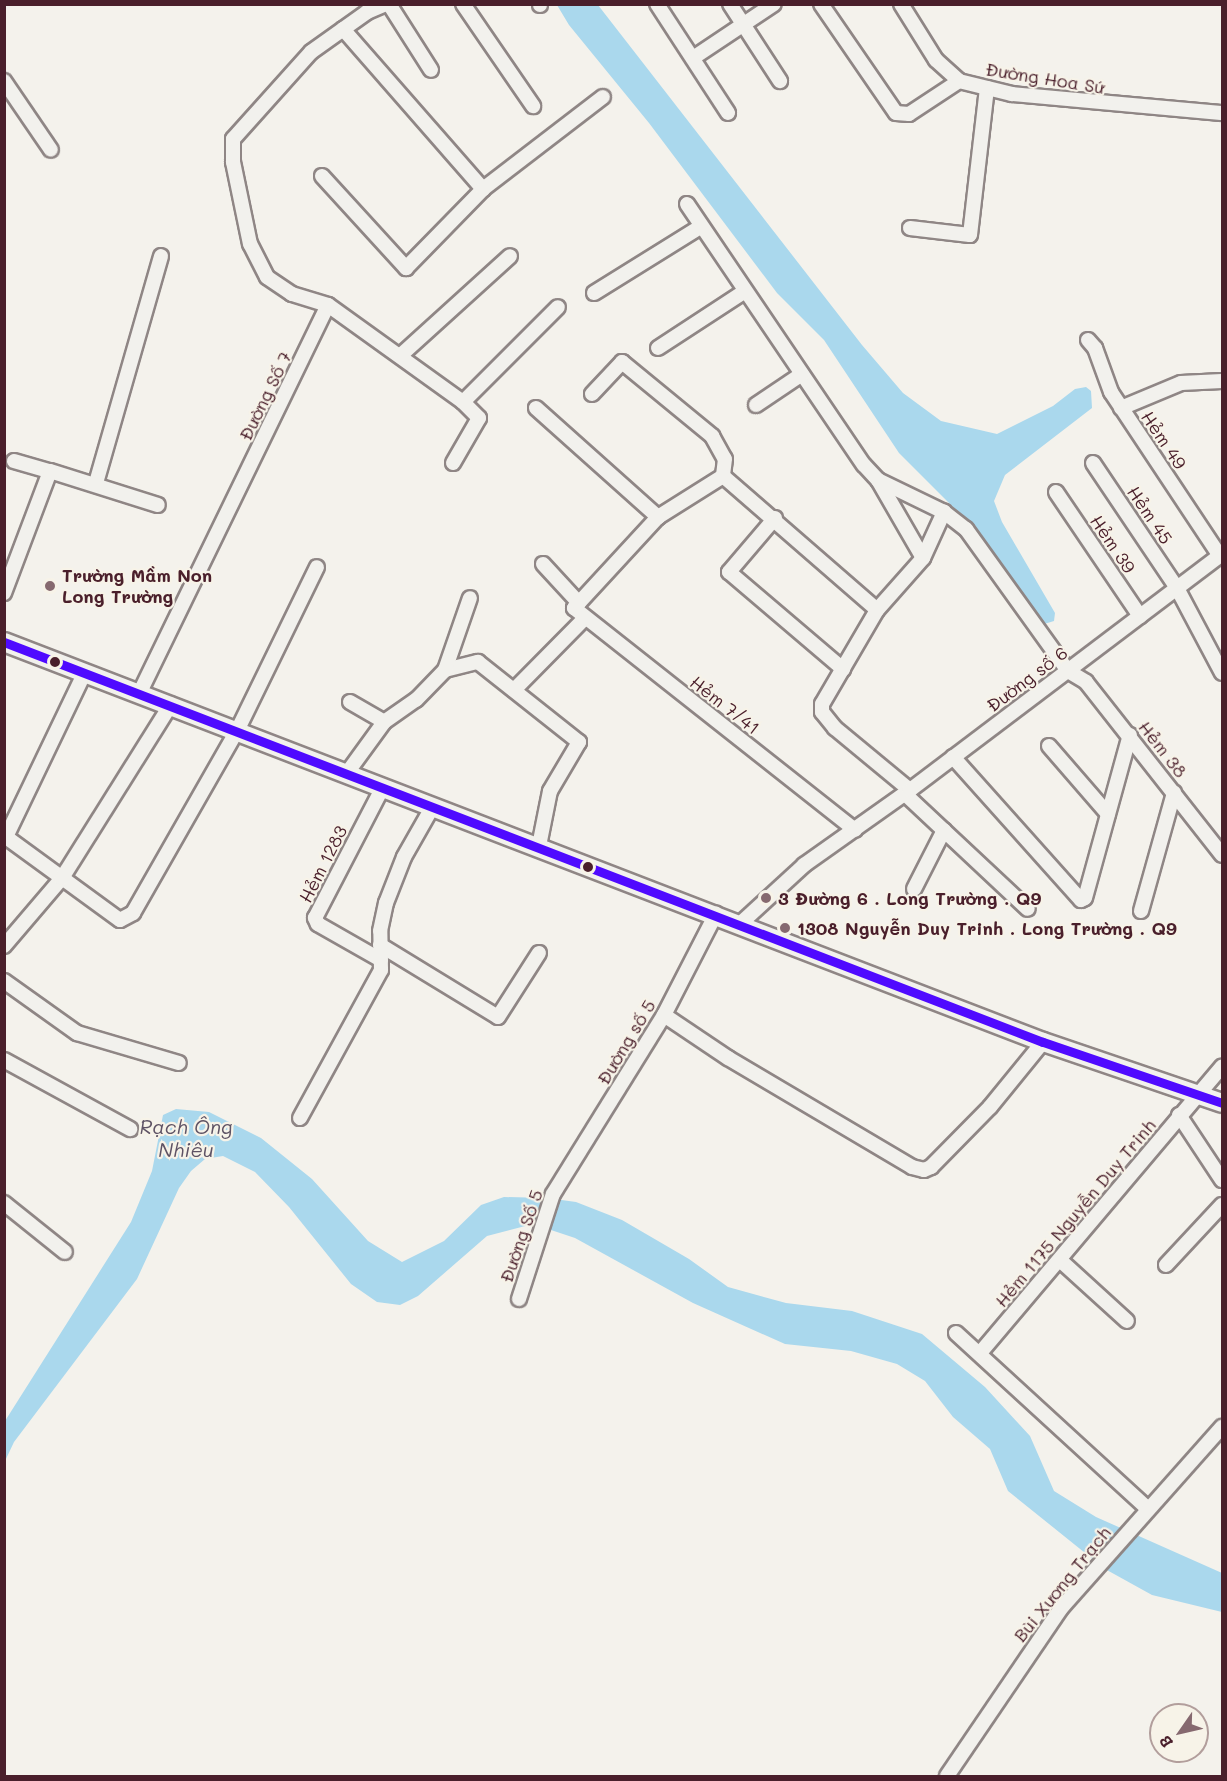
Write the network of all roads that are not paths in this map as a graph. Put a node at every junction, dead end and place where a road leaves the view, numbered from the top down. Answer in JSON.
{"nodes":[{"id":1,"x":388,"y":4,"type":"edge"},
{"id":2,"x":463,"y":4,"type":"edge"},
{"id":3,"x":657,"y":4,"type":"edge"},
{"id":4,"x":730,"y":4,"type":"edge"},
{"id":5,"x":774,"y":4,"type":"edge"},
{"id":6,"x":821,"y":4,"type":"edge"},
{"id":7,"x":901,"y":4,"type":"edge"},
{"id":8,"x":743,"y":25,"type":"junction"},
{"id":9,"x":343,"y":29,"type":"junction"},
{"id":10,"x":693,"y":58,"type":"junction"},
{"id":11,"x":431,"y":70,"type":"dead end"},
{"id":12,"x":4,"y":81,"type":"edge"},
{"id":13,"x":780,"y":81,"type":"dead end"},
{"id":14,"x":959,"y":81,"type":"junction"},
{"id":15,"x":987,"y":88,"type":"junction"},
{"id":16,"x":603,"y":97,"type":"dead end"},
{"id":17,"x":533,"y":106,"type":"dead end"},
{"id":18,"x":728,"y":113,"type":"dead end"},
{"id":19,"x":1222,"y":114,"type":"edge"},
{"id":20,"x":51,"y":150,"type":"dead end"},
{"id":21,"x":322,"y":176,"type":"dead end"},
{"id":22,"x":483,"y":189,"type":"junction"},
{"id":23,"x":687,"y":204,"type":"dead end"},
{"id":24,"x":700,"y":227,"type":"junction"},
{"id":25,"x":910,"y":228,"type":"dead end"},
{"id":26,"x":160,"y":256,"type":"dead end"},
{"id":27,"x":510,"y":256,"type":"dead end"},
{"id":28,"x":745,"y":291,"type":"junction"},
{"id":29,"x":594,"y":293,"type":"dead end"},
{"id":30,"x":328,"y":305,"type":"junction"},
{"id":31,"x":558,"y":307,"type":"dead end"},
{"id":32,"x":1088,"y":340,"type":"dead end"},
{"id":33,"x":658,"y":348,"type":"dead end"},
{"id":34,"x":401,"y":355,"type":"junction"},
{"id":35,"x":802,"y":374,"type":"junction"},
{"id":36,"x":1222,"y":381,"type":"edge"},
{"id":37,"x":592,"y":394,"type":"dead end"},
{"id":38,"x":463,"y":402,"type":"junction"},
{"id":39,"x":756,"y":405,"type":"dead end"},
{"id":40,"x":536,"y":408,"type":"dead end"},
{"id":41,"x":1121,"y":408,"type":"junction"},
{"id":42,"x":14,"y":461,"type":"dead end"},
{"id":43,"x":453,"y":463,"type":"dead end"},
{"id":44,"x":1093,"y":463,"type":"dead end"},
{"id":45,"x":51,"y":471,"type":"junction"},
{"id":46,"x":723,"y":476,"type":"junction"},
{"id":47,"x":878,"y":480,"type":"junction"},
{"id":48,"x":96,"y":483,"type":"junction"},
{"id":49,"x":1056,"y":492,"type":"dead end"},
{"id":50,"x":158,"y":505,"type":"dead end"},
{"id":51,"x":944,"y":512,"type":"junction"},
{"id":52,"x":658,"y":516,"type":"junction"},
{"id":53,"x":775,"y":518,"type":"junction"},
{"id":54,"x":1221,"y":555,"type":"edge"},
{"id":55,"x":923,"y":558,"type":"junction"},
{"id":56,"x":543,"y":564,"type":"dead end"},
{"id":57,"x":317,"y":567,"type":"dead end"},
{"id":58,"x":1176,"y":588,"type":"junction"},
{"id":59,"x":4,"y":593,"type":"edge"},
{"id":60,"x":470,"y":598,"type":"dead end"},
{"id":61,"x":577,"y":606,"type":"junction"},
{"id":62,"x":877,"y":610,"type":"junction"},
{"id":63,"x":1140,"y":616,"type":"junction"},
{"id":64,"x":585,"y":618,"type":"junction"},
{"id":65,"x":4,"y":642,"type":"edge"},
{"id":66,"x":843,"y":669,"type":"junction"},
{"id":67,"x":445,"y":670,"type":"junction"},
{"id":68,"x":1068,"y":670,"type":"junction"},
{"id":69,"x":85,"y":672,"type":"junction"},
{"id":70,"x":1222,"y":673,"type":"edge"},
{"id":71,"x":514,"y":690,"type":"junction"},
{"id":72,"x":140,"y":692,"type":"junction"},
{"id":73,"x":350,"y":702,"type":"dead end"},
{"id":74,"x":171,"y":704,"type":"junction"},
{"id":75,"x":384,"y":722,"type":"junction"},
{"id":76,"x":238,"y":729,"type":"junction"},
{"id":77,"x":1130,"y":735,"type":"junction"},
{"id":78,"x":1049,"y":747,"type":"dead end"},
{"id":79,"x":953,"y":757,"type":"junction"},
{"id":80,"x":347,"y":773,"type":"junction"},
{"id":81,"x":383,"y":787,"type":"junction"},
{"id":82,"x":908,"y":792,"type":"junction"},
{"id":83,"x":1174,"y":793,"type":"junction"},
{"id":84,"x":433,"y":806,"type":"junction"},
{"id":85,"x":1108,"y":814,"type":"junction"},
{"id":86,"x":855,"y":830,"type":"junction"},
{"id":87,"x":944,"y":830,"type":"junction"},
{"id":88,"x":539,"y":846,"type":"junction"},
{"id":89,"x":1222,"y":855,"type":"edge"},
{"id":90,"x":62,"y":878,"type":"junction"},
{"id":91,"x":914,"y":889,"type":"dead end"},
{"id":92,"x":1028,"y":909,"type":"dead end"},
{"id":93,"x":1141,"y":911,"type":"dead end"},
{"id":94,"x":716,"y":914,"type":"junction"},
{"id":95,"x":741,"y":923,"type":"junction"},
{"id":96,"x":380,"y":945,"type":"junction"},
{"id":97,"x":4,"y":946,"type":"edge"},
{"id":98,"x":539,"y":953,"type":"dead end"},
{"id":99,"x":381,"y":960,"type":"junction"},
{"id":100,"x":4,"y":981,"type":"edge"},
{"id":101,"x":664,"y":1015,"type":"junction"},
{"id":102,"x":1043,"y":1042,"type":"junction"},
{"id":103,"x":4,"y":1060,"type":"edge"},
{"id":104,"x":179,"y":1063,"type":"dead end"},
{"id":105,"x":1222,"y":1066,"type":"edge"},
{"id":106,"x":1196,"y":1094,"type":"junction"},
{"id":107,"x":1222,"y":1103,"type":"edge"},
{"id":108,"x":1179,"y":1115,"type":"junction"},
{"id":109,"x":300,"y":1118,"type":"dead end"},
{"id":110,"x":130,"y":1129,"type":"dead end"},
{"id":111,"x":1222,"y":1180,"type":"edge"},
{"id":112,"x":556,"y":1189,"type":"joint"},
{"id":113,"x":4,"y":1203,"type":"edge"},
{"id":114,"x":1222,"y":1205,"type":"edge"},
{"id":115,"x":66,"y":1252,"type":"dead end"},
{"id":116,"x":1061,"y":1262,"type":"junction"},
{"id":117,"x":1166,"y":1264,"type":"dead end"},
{"id":118,"x":519,"y":1299,"type":"dead end"},
{"id":119,"x":1127,"y":1322,"type":"dead end"},
{"id":120,"x":956,"y":1333,"type":"dead end"},
{"id":121,"x":980,"y":1353,"type":"junction"},
{"id":122,"x":1222,"y":1427,"type":"edge"},
{"id":123,"x":1147,"y":1508,"type":"junction"},
{"id":124,"x":947,"y":1776,"type":"edge"}],
"edges":[{"from":1,"to":9,"type":"street"},
{"from":1,"to":11,"type":"street"},
{"from":2,"to":17,"type":"street"},
{"from":3,"to":10,"type":"street"},
{"from":4,"to":8,"type":"street"},
{"from":5,"to":8,"type":"street"},
{"from":6,"to":14,"type":"street"},
{"from":7,"to":14,"type":"street","name":"Đường Hoa Sứ"},
{"from":8,"to":10,"type":"street"},
{"from":8,"to":13,"type":"street"},
{"from":9,"to":22,"type":"street"},
{"from":9,"to":30,"type":"street"},
{"from":10,"to":18,"type":"street"},
{"from":12,"to":20,"type":"street"},
{"from":14,"to":15,"type":"street","name":"Đường Hoa Sứ"},
{"from":15,"to":19,"type":"street","name":"Đường Hoa Sứ"},
{"from":15,"to":25,"type":"street"},
{"from":16,"to":22,"type":"street"},
{"from":21,"to":22,"type":"street"},
{"from":23,"to":24,"type":"street"},
{"from":24,"to":28,"type":"street"},
{"from":24,"to":29,"type":"street"},
{"from":26,"to":48,"type":"street"},
{"from":27,"to":34,"type":"street"},
{"from":28,"to":33,"type":"street"},
{"from":28,"to":35,"type":"street"},
{"from":30,"to":34,"type":"street"},
{"from":30,"to":72,"type":"street","name":"Đường Số 7"},
{"from":31,"to":38,"type":"street"},
{"from":32,"to":41,"type":"street","name":"Hẻm 49"},
{"from":34,"to":38,"type":"street"},
{"from":35,"to":39,"type":"street"},
{"from":35,"to":47,"type":"street"},
{"from":36,"to":41,"type":"street"},
{"from":37,"to":46,"type":"street"},
{"from":38,"to":43,"type":"street"},
{"from":40,"to":52,"type":"street"},
{"from":41,"to":54,"type":"street","name":"Hẻm 49"},
{"from":42,"to":45,"type":"street"},
{"from":44,"to":58,"type":"street","name":"Hẻm 45"},
{"from":45,"to":48,"type":"street"},
{"from":45,"to":59,"type":"street"},
{"from":46,"to":52,"type":"street"},
{"from":46,"to":53,"type":"street"},
{"from":47,"to":51,"type":"street","name":"Hẻm 38"},
{"from":47,"to":55,"type":"street"},
{"from":48,"to":50,"type":"street"},
{"from":49,"to":63,"type":"street","name":"Hẻm 39"},
{"from":51,"to":55,"type":"street"},
{"from":51,"to":68,"type":"street","name":"Hẻm 38"},
{"from":52,"to":61,"type":"street"},
{"from":53,"to":62,"type":"street"},
{"from":53,"to":66,"type":"street"},
{"from":54,"to":58,"type":"street","name":"Đường số 6"},
{"from":55,"to":62,"type":"street"},
{"from":56,"to":61,"type":"street","name":"Hẻm 7/41"},
{"from":57,"to":76,"type":"street"},
{"from":58,"to":63,"type":"street","name":"Đường số 6"},
{"from":58,"to":70,"type":"street","name":"Hẻm 45"},
{"from":60,"to":67,"type":"street"},
{"from":61,"to":64,"type":"street","name":"Hẻm 7/41"},
{"from":62,"to":66,"type":"street"},
{"from":63,"to":68,"type":"street","name":"Đường số 6"},
{"from":64,"to":71,"type":"street"},
{"from":64,"to":86,"type":"street","name":"Hẻm 7/41"},
{"from":65,"to":69,"type":"main road"},
{"from":66,"to":82,"type":"street"},
{"from":67,"to":71,"type":"street"},
{"from":67,"to":75,"type":"street"},
{"from":68,"to":77,"type":"street","name":"Hẻm 38"},
{"from":68,"to":79,"type":"street","name":"Đường số 6"},
{"from":69,"to":72,"type":"main road"},
{"from":69,"to":90,"type":"street"},
{"from":71,"to":88,"type":"street"},
{"from":72,"to":74,"type":"main road"},
{"from":73,"to":75,"type":"street"},
{"from":74,"to":76,"type":"main road"},
{"from":74,"to":90,"type":"street"},
{"from":75,"to":80,"type":"street"},
{"from":76,"to":80,"type":"main road"},
{"from":76,"to":90,"type":"street"},
{"from":77,"to":83,"type":"street","name":"Hẻm 38"},
{"from":77,"to":85,"type":"street"},
{"from":78,"to":85,"type":"street"},
{"from":79,"to":82,"type":"street","name":"Đường số 6"},
{"from":79,"to":85,"type":"street"},
{"from":80,"to":81,"type":"main road"},
{"from":81,"to":84,"type":"main road"},
{"from":81,"to":99,"type":"street","name":"Hẻm 1283"},
{"from":82,"to":86,"type":"street","name":"Đường số 6"},
{"from":82,"to":87,"type":"street"},
{"from":83,"to":89,"type":"street","name":"Hẻm 38"},
{"from":83,"to":93,"type":"street"},
{"from":84,"to":88,"type":"main road"},
{"from":84,"to":96,"type":"street"},
{"from":86,"to":95,"type":"street","name":"Đường số 6"},
{"from":87,"to":91,"type":"street"},
{"from":87,"to":92,"type":"street"},
{"from":88,"to":94,"type":"main road"},
{"from":90,"to":97,"type":"street"},
{"from":94,"to":95,"type":"main road"},
{"from":94,"to":101,"type":"street","name":"Đường số 5"},
{"from":95,"to":102,"type":"main road"},
{"from":96,"to":98,"type":"street"},
{"from":96,"to":99,"type":"street"},
{"from":99,"to":109,"type":"street"},
{"from":100,"to":104,"type":"street"},
{"from":101,"to":102,"type":"street"},
{"from":101,"to":112,"type":"street","name":"Đường số 5"},
{"from":102,"to":106,"type":"main road"},
{"from":103,"to":110,"type":"street"},
{"from":105,"to":106,"type":"street","name":"Hẻm 1175 Nguyễn Duy Trinh"},
{"from":106,"to":107,"type":"main road"},
{"from":106,"to":108,"type":"street","name":"Hẻm 1175 Nguyễn Duy Trinh"},
{"from":108,"to":111,"type":"street"},
{"from":108,"to":116,"type":"street","name":"Hẻm 1175 Nguyễn Duy Trinh"},
{"from":112,"to":118,"type":"street","name":"Đường Số 5"},
{"from":113,"to":115,"type":"street"},
{"from":114,"to":117,"type":"street"},
{"from":116,"to":119,"type":"street"},
{"from":116,"to":121,"type":"street","name":"Hẻm 1175 Nguyễn Duy Trinh"},
{"from":120,"to":121,"type":"street"},
{"from":121,"to":123,"type":"street"},
{"from":122,"to":123,"type":"street","name":"Bùi Xương Trạch"},
{"from":123,"to":124,"type":"street","name":"Bùi Xương Trạch"}]}
